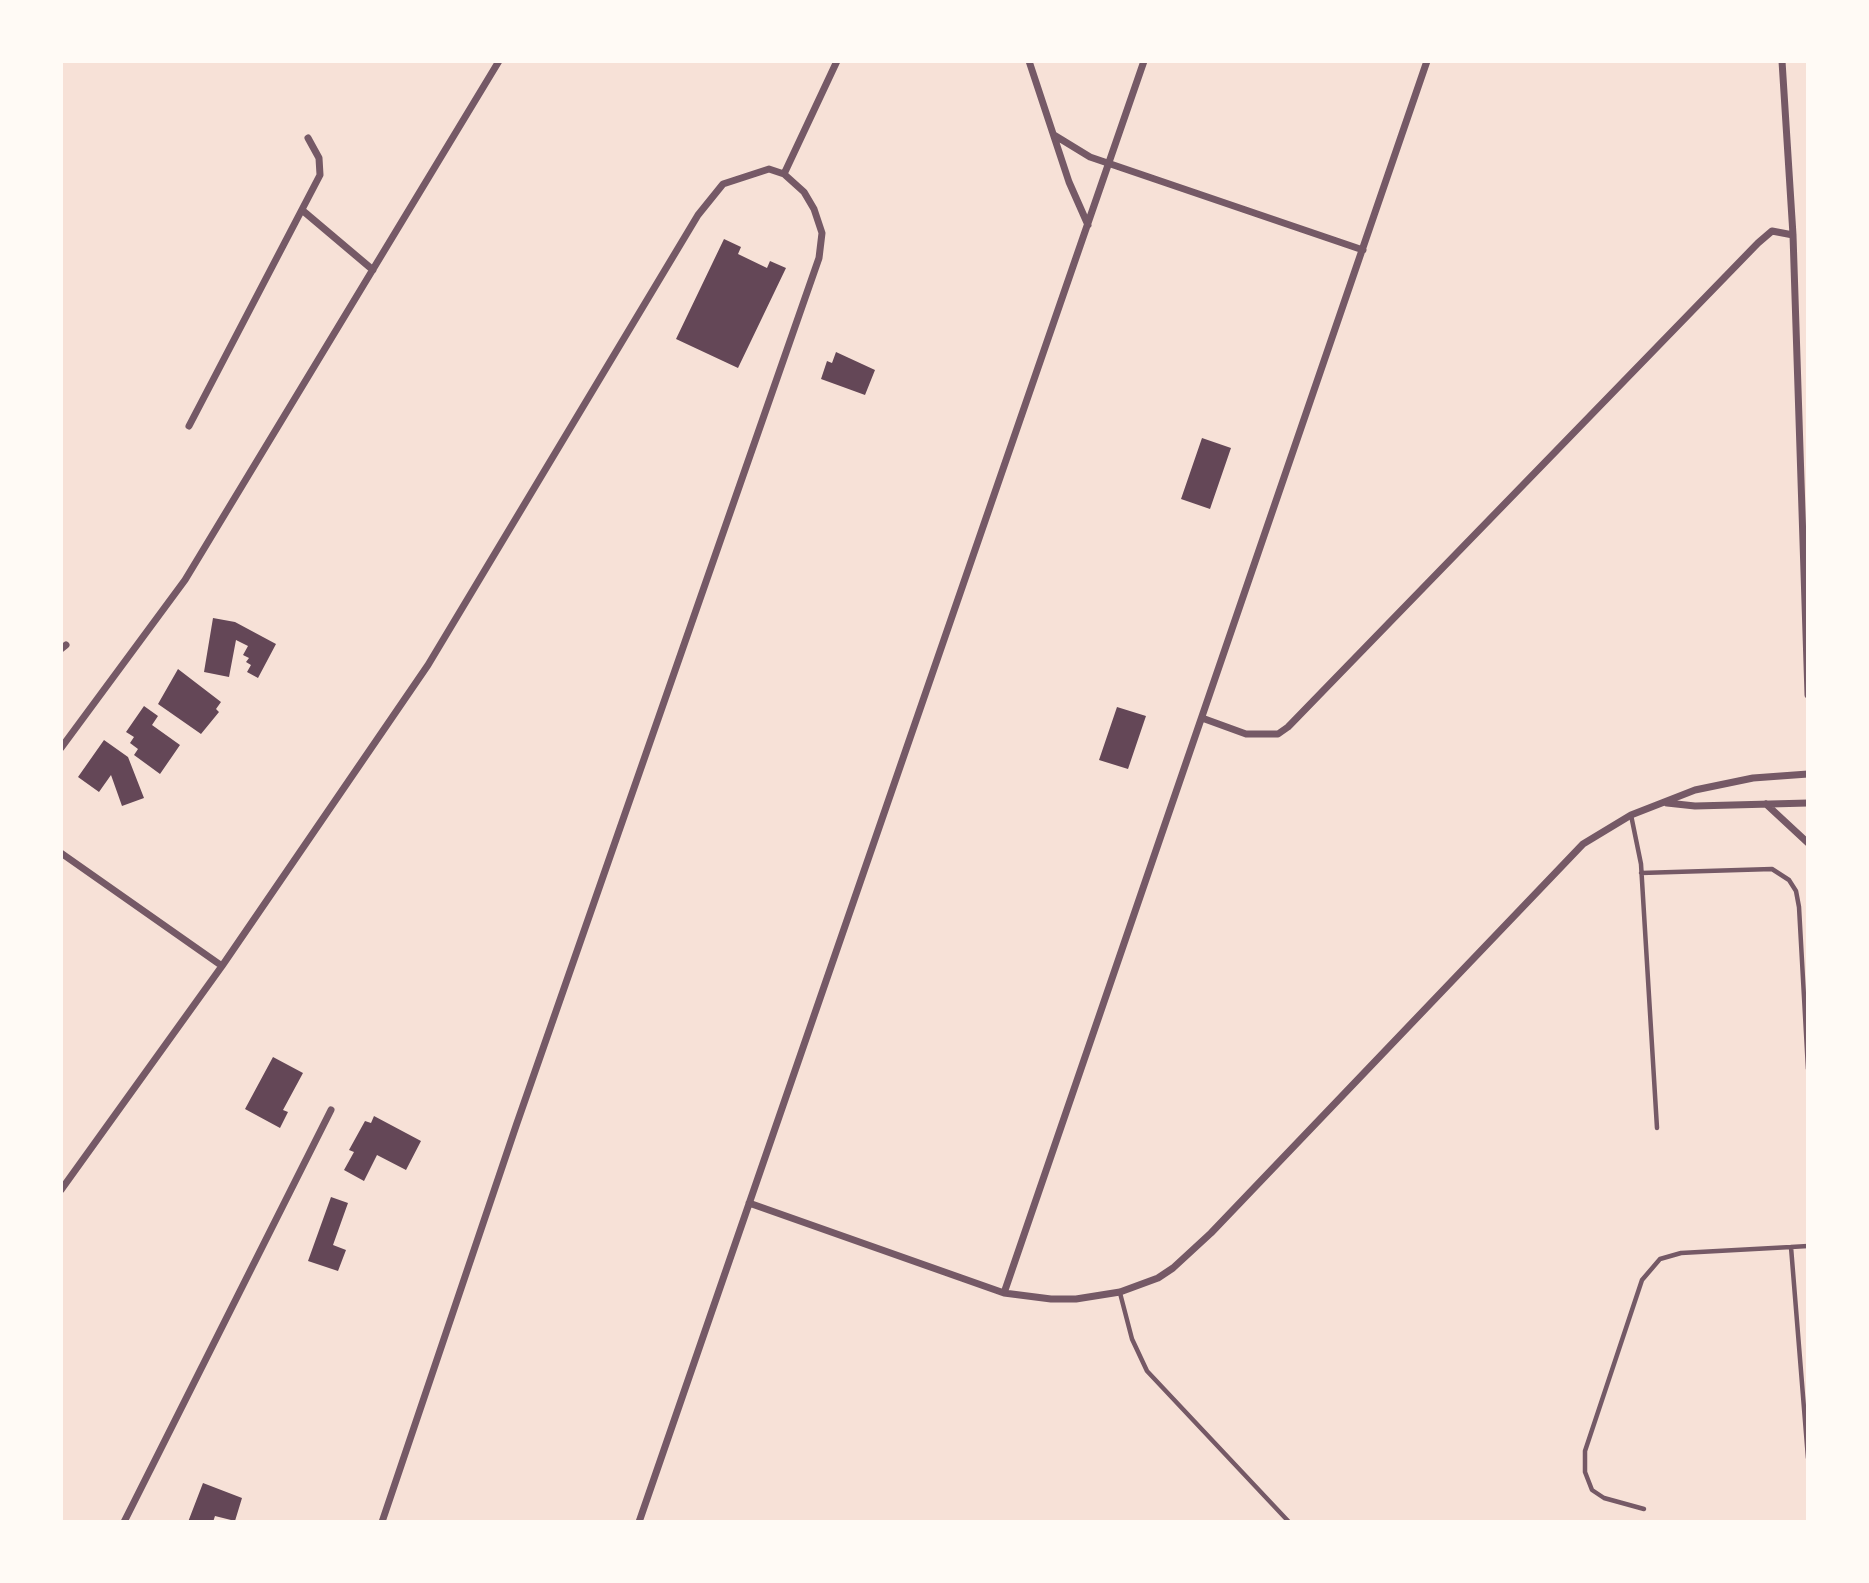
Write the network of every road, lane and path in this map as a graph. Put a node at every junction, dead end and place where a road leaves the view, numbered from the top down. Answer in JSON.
{"nodes":[{"id":1,"x":499,"y":61,"type":"edge"},
{"id":2,"x":837,"y":61,"type":"edge"},
{"id":3,"x":1029,"y":61,"type":"edge"},
{"id":4,"x":1144,"y":61,"type":"edge"},
{"id":5,"x":1427,"y":61,"type":"edge"},
{"id":6,"x":1782,"y":61,"type":"edge"},
{"id":7,"x":1054,"y":135,"type":"junction"},
{"id":8,"x":308,"y":138,"type":"dead end"},
{"id":9,"x":1109,"y":162,"type":"junction"},
{"id":10,"x":784,"y":174,"type":"junction"},
{"id":11,"x":302,"y":209,"type":"junction"},
{"id":12,"x":1088,"y":226,"type":"junction"},
{"id":13,"x":1793,"y":235,"type":"junction"},
{"id":14,"x":1363,"y":250,"type":"junction"},
{"id":15,"x":373,"y":270,"type":"junction"},
{"id":16,"x":189,"y":426,"type":"dead end"},
{"id":17,"x":1808,"y":695,"type":"edge"},
{"id":18,"x":1202,"y":718,"type":"junction"},
{"id":19,"x":61,"y":748,"type":"edge"},
{"id":20,"x":1808,"y":774,"type":"edge"},
{"id":21,"x":1667,"y":803,"type":"junction"},
{"id":22,"x":1808,"y":803,"type":"edge"},
{"id":23,"x":1766,"y":804,"type":"junction"},
{"id":24,"x":1631,"y":815,"type":"junction"},
{"id":25,"x":1808,"y":843,"type":"edge"},
{"id":26,"x":61,"y":853,"type":"edge"},
{"id":27,"x":1641,"y":873,"type":"junction"},
{"id":28,"x":222,"y":966,"type":"junction"},
{"id":29,"x":1808,"y":1069,"type":"edge"},
{"id":30,"x":331,"y":1110,"type":"dead end"},
{"id":31,"x":1657,"y":1128,"type":"dead end"},
{"id":32,"x":61,"y":1190,"type":"edge"},
{"id":33,"x":749,"y":1203,"type":"junction"},
{"id":34,"x":1808,"y":1246,"type":"edge"},
{"id":35,"x":1791,"y":1247,"type":"junction"},
{"id":36,"x":1120,"y":1292,"type":"junction"},
{"id":37,"x":1004,"y":1293,"type":"junction"},
{"id":38,"x":1808,"y":1458,"type":"edge"},
{"id":39,"x":1644,"y":1509,"type":"dead end"},
{"id":40,"x":124,"y":1522,"type":"edge"},
{"id":41,"x":382,"y":1522,"type":"edge"},
{"id":42,"x":639,"y":1522,"type":"edge"},
{"id":43,"x":1289,"y":1522,"type":"edge"}],
"edges":[{"from":1,"to":15,"type":"street"},
{"from":2,"to":10,"type":"street"},
{"from":3,"to":7,"type":"street"},
{"from":4,"to":9,"type":"street"},
{"from":5,"to":14,"type":"street"},
{"from":6,"to":13,"type":"street"},
{"from":7,"to":9,"type":"street"},
{"from":7,"to":12,"type":"street"},
{"from":8,"to":11,"type":"street"},
{"from":9,"to":12,"type":"street"},
{"from":9,"to":14,"type":"street"},
{"from":10,"to":28,"type":"street"},
{"from":10,"to":41,"type":"street"},
{"from":11,"to":15,"type":"street"},
{"from":11,"to":16,"type":"street"},
{"from":12,"to":33,"type":"street"},
{"from":13,"to":17,"type":"street"},
{"from":13,"to":18,"type":"street"},
{"from":14,"to":18,"type":"street"},
{"from":15,"to":19,"type":"street"},
{"from":18,"to":37,"type":"street"},
{"from":20,"to":21,"type":"street"},
{"from":21,"to":23,"type":"street"},
{"from":21,"to":24,"type":"street"},
{"from":22,"to":23,"type":"street"},
{"from":23,"to":25,"type":"street"},
{"from":24,"to":27,"type":"lane"},
{"from":24,"to":36,"type":"street"},
{"from":26,"to":28,"type":"street"},
{"from":27,"to":29,"type":"lane"},
{"from":27,"to":31,"type":"lane"},
{"from":28,"to":32,"type":"street"},
{"from":30,"to":40,"type":"street"},
{"from":33,"to":37,"type":"street"},
{"from":33,"to":42,"type":"street"},
{"from":34,"to":35,"type":"lane"},
{"from":35,"to":38,"type":"lane"},
{"from":35,"to":39,"type":"lane"},
{"from":36,"to":37,"type":"street"},
{"from":36,"to":43,"type":"lane"}]}
